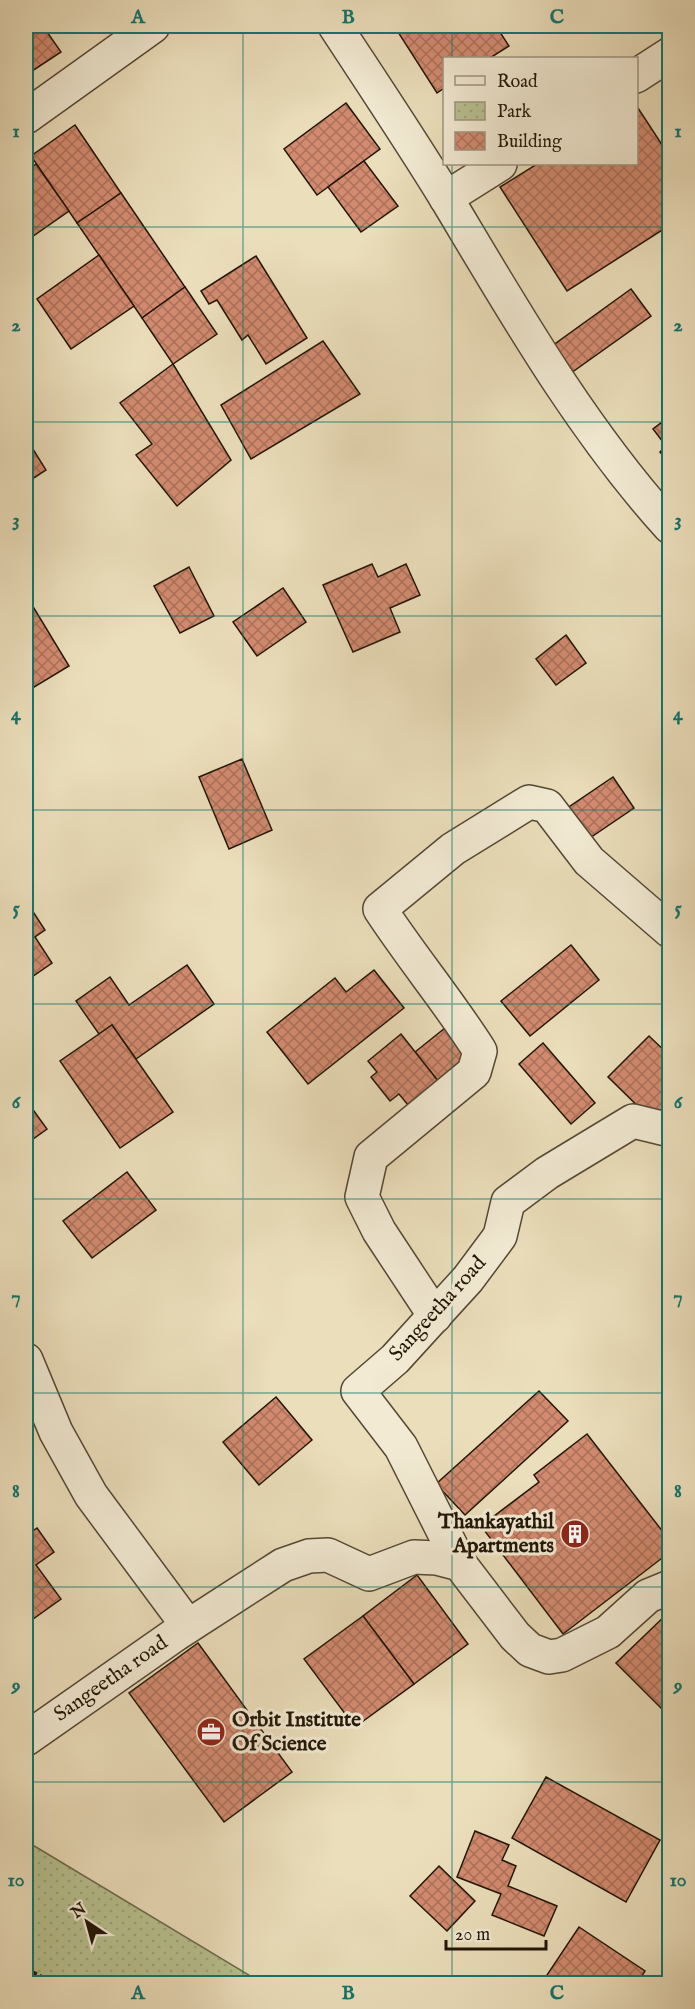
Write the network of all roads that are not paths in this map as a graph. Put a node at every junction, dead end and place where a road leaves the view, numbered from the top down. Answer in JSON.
{"nodes":[{"id":1,"x":153,"y":26,"type":"edge"},
{"id":2,"x":335,"y":26,"type":"edge"},
{"id":3,"x":669,"y":54,"type":"edge"},
{"id":4,"x":638,"y":74,"type":"edge"},
{"id":5,"x":26,"y":117,"type":"edge"},
{"id":6,"x":498,"y":165,"type":"edge"},
{"id":7,"x":447,"y":198,"type":"junction"},
{"id":8,"x":669,"y":527,"type":"edge"},
{"id":9,"x":669,"y":931,"type":"edge"},
{"id":10,"x":669,"y":1130,"type":"edge"},
{"id":11,"x":435,"y":1316,"type":"junction"},
{"id":12,"x":26,"y":1360,"type":"edge"},
{"id":13,"x":460,"y":1564,"type":"junction"},
{"id":14,"x":669,"y":1587,"type":"edge"},
{"id":15,"x":188,"y":1626,"type":"junction"},
{"id":16,"x":26,"y":1739,"type":"edge"}],
"edges":[{"from":1,"to":5,"type":"street"},
{"from":2,"to":7,"type":"street"},
{"from":3,"to":4,"type":"street"},
{"from":6,"to":7,"type":"street"},
{"from":7,"to":8,"type":"street"},
{"from":9,"to":11,"type":"street"},
{"from":10,"to":11,"type":"street","name":"Sangeetha road"},
{"from":11,"to":13,"type":"street","name":"Sangeetha road"},
{"from":12,"to":15,"type":"street"},
{"from":13,"to":14,"type":"street","name":"Sangeetha road"},
{"from":13,"to":15,"type":"street","name":"Sangeetha road"},
{"from":15,"to":16,"type":"street","name":"Sangeetha road"}]}
